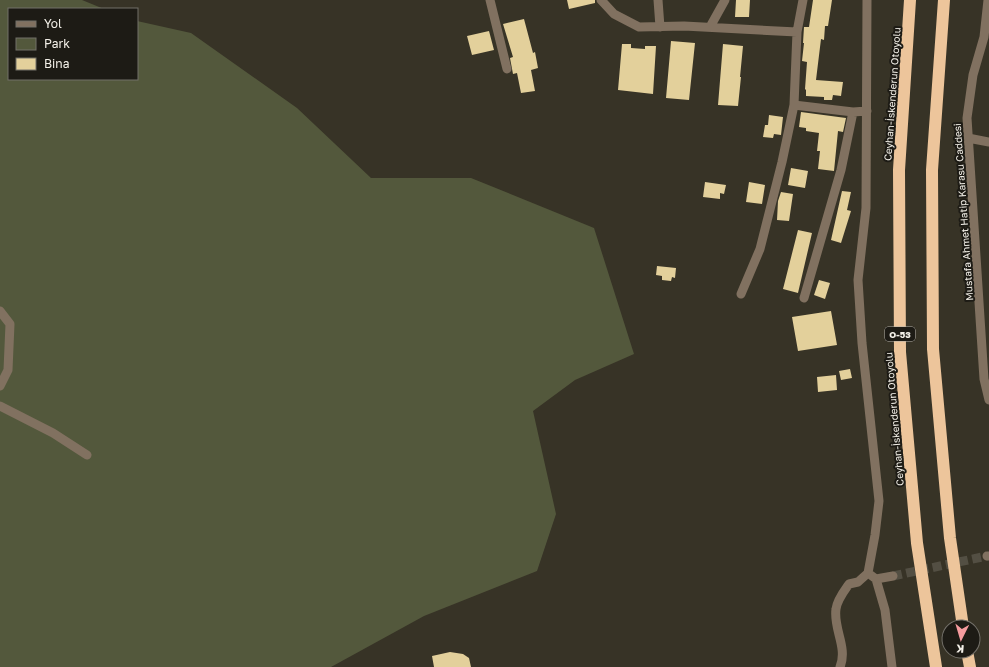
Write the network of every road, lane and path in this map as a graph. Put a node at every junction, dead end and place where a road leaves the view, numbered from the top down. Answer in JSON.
{"nodes":[{"id":1,"x":490,"y":0,"type":"edge"},
{"id":2,"x":601,"y":0,"type":"edge"},
{"id":3,"x":658,"y":0,"type":"edge"},
{"id":4,"x":725,"y":0,"type":"edge"},
{"id":5,"x":803,"y":0,"type":"edge"},
{"id":6,"x":867,"y":0,"type":"edge"},
{"id":7,"x":910,"y":0,"type":"edge"},
{"id":8,"x":944,"y":0,"type":"edge"},
{"id":9,"x":988,"y":0,"type":"edge"},
{"id":10,"x":660,"y":27,"type":"junction"},
{"id":11,"x":710,"y":27,"type":"junction"},
{"id":12,"x":798,"y":32,"type":"junction"},
{"id":13,"x":507,"y":69,"type":"dead end"},
{"id":14,"x":794,"y":105,"type":"junction"},
{"id":15,"x":867,"y":111,"type":"junction"},
{"id":16,"x":853,"y":112,"type":"junction"},
{"id":17,"x":968,"y":138,"type":"junction"},
{"id":18,"x":989,"y":142,"type":"edge"},
{"id":19,"x":741,"y":294,"type":"dead end"},
{"id":20,"x":804,"y":298,"type":"dead end"},
{"id":21,"x":0,"y":311,"type":"edge"},
{"id":22,"x":985,"y":318,"type":"edge"},
{"id":23,"x":987,"y":379,"type":"edge"},
{"id":24,"x":0,"y":386,"type":"edge"},
{"id":25,"x":989,"y":400,"type":"edge"},
{"id":26,"x":0,"y":406,"type":"edge"},
{"id":27,"x":87,"y":455,"type":"dead end"},
{"id":28,"x":868,"y":573,"type":"junction"},
{"id":29,"x":893,"y":576,"type":"tunnel mouth"},
{"id":30,"x":876,"y":579,"type":"junction"},
{"id":31,"x":962,"y":619,"type":"edge"},
{"id":32,"x":840,"y":667,"type":"edge"},
{"id":33,"x":892,"y":667,"type":"edge"},
{"id":34,"x":936,"y":667,"type":"edge"}],
"edges":[{"from":1,"to":13,"type":"street"},
{"from":2,"to":10,"type":"street"},
{"from":3,"to":10,"type":"street"},
{"from":4,"to":11,"type":"street"},
{"from":5,"to":12,"type":"street"},
{"from":6,"to":15,"type":"street"},
{"from":7,"to":34,"type":"highway","name":"Ceyhan-İskenderun Otoyolu","number":"O-53"},
{"from":8,"to":31,"type":"highway"},
{"from":9,"to":17,"type":"street","name":"Mustafa Ahmet Hatip Karasu Caddesi"},
{"from":10,"to":11,"type":"street"},
{"from":11,"to":12,"type":"street"},
{"from":12,"to":14,"type":"street"},
{"from":14,"to":16,"type":"street"},
{"from":14,"to":19,"type":"street"},
{"from":15,"to":16,"type":"street"},
{"from":15,"to":28,"type":"street"},
{"from":16,"to":20,"type":"street"},
{"from":17,"to":18,"type":"street"},
{"from":17,"to":22,"type":"street","name":"Mustafa Ahmet Hatip Karasu Caddesi"},
{"from":21,"to":24,"type":"street"},
{"from":22,"to":23,"type":"street","name":"Mustafa Ahmet Hatip Karasu Caddesi"},
{"from":23,"to":25,"type":"street","name":"Mustafa Ahmet Hatip Karasu Caddesi"},
{"from":26,"to":27,"type":"street"},
{"from":28,"to":30,"type":"street"},
{"from":28,"to":32,"type":"street"},
{"from":29,"to":30,"type":"street"},
{"from":30,"to":33,"type":"street"}]}
